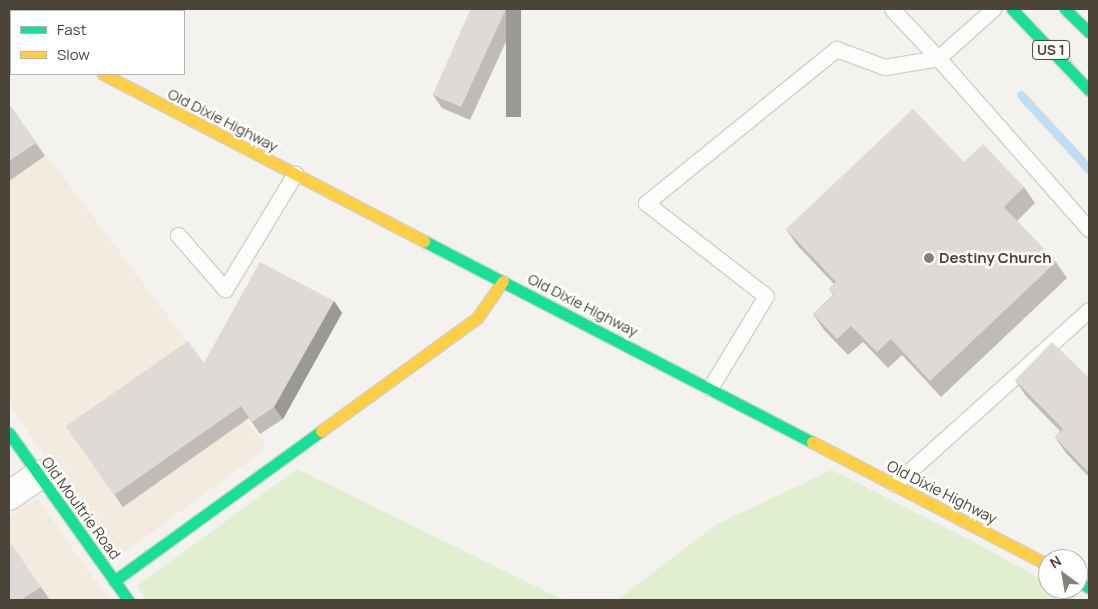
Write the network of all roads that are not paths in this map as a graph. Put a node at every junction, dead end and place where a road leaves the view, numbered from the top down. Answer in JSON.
{"nodes":[{"id":1,"x":892,"y":9,"type":"edge"},
{"id":2,"x":993,"y":9,"type":"edge"},
{"id":3,"x":1012,"y":9,"type":"edge"},
{"id":4,"x":1065,"y":9,"type":"edge"},
{"id":5,"x":1089,"y":32,"type":"edge"},
{"id":6,"x":938,"y":58,"type":"junction"},
{"id":7,"x":105,"y":75,"type":"edge"},
{"id":8,"x":1089,"y":90,"type":"edge"},
{"id":9,"x":294,"y":174,"type":"junction"},
{"id":10,"x":1089,"y":228,"type":"edge"},
{"id":11,"x":178,"y":235,"type":"dead end"},
{"id":12,"x":502,"y":281,"type":"junction"},
{"id":13,"x":1089,"y":310,"type":"edge"},
{"id":14,"x":710,"y":388,"type":"junction"},
{"id":15,"x":9,"y":433,"type":"edge"},
{"id":16,"x":39,"y":475,"type":"junction"},
{"id":17,"x":894,"y":484,"type":"junction"},
{"id":18,"x":9,"y":496,"type":"edge"},
{"id":19,"x":1038,"y":560,"type":"edge"},
{"id":20,"x":114,"y":581,"type":"junction"},
{"id":21,"x":128,"y":600,"type":"edge"}],
"edges":[{"from":1,"to":6,"type":"lane"},
{"from":2,"to":6,"type":"lane"},
{"from":3,"to":8,"type":"street","number":"US 1"},
{"from":4,"to":5,"type":"street"},
{"from":6,"to":10,"type":"lane"},
{"from":6,"to":14,"type":"lane"},
{"from":7,"to":9,"type":"street","name":"Old Dixie Highway"},
{"from":9,"to":11,"type":"lane"},
{"from":9,"to":12,"type":"street","name":"Old Dixie Highway"},
{"from":12,"to":14,"type":"street","name":"Old Dixie Highway"},
{"from":12,"to":20,"type":"street"},
{"from":13,"to":17,"type":"lane"},
{"from":14,"to":17,"type":"street","name":"Old Dixie Highway"},
{"from":15,"to":16,"type":"street","name":"Old Moultrie Road"},
{"from":16,"to":18,"type":"street"},
{"from":16,"to":20,"type":"street","name":"Old Moultrie Road"},
{"from":17,"to":19,"type":"street","name":"Old Dixie Highway"},
{"from":20,"to":21,"type":"street","name":"Old Moultrie Road"}]}
